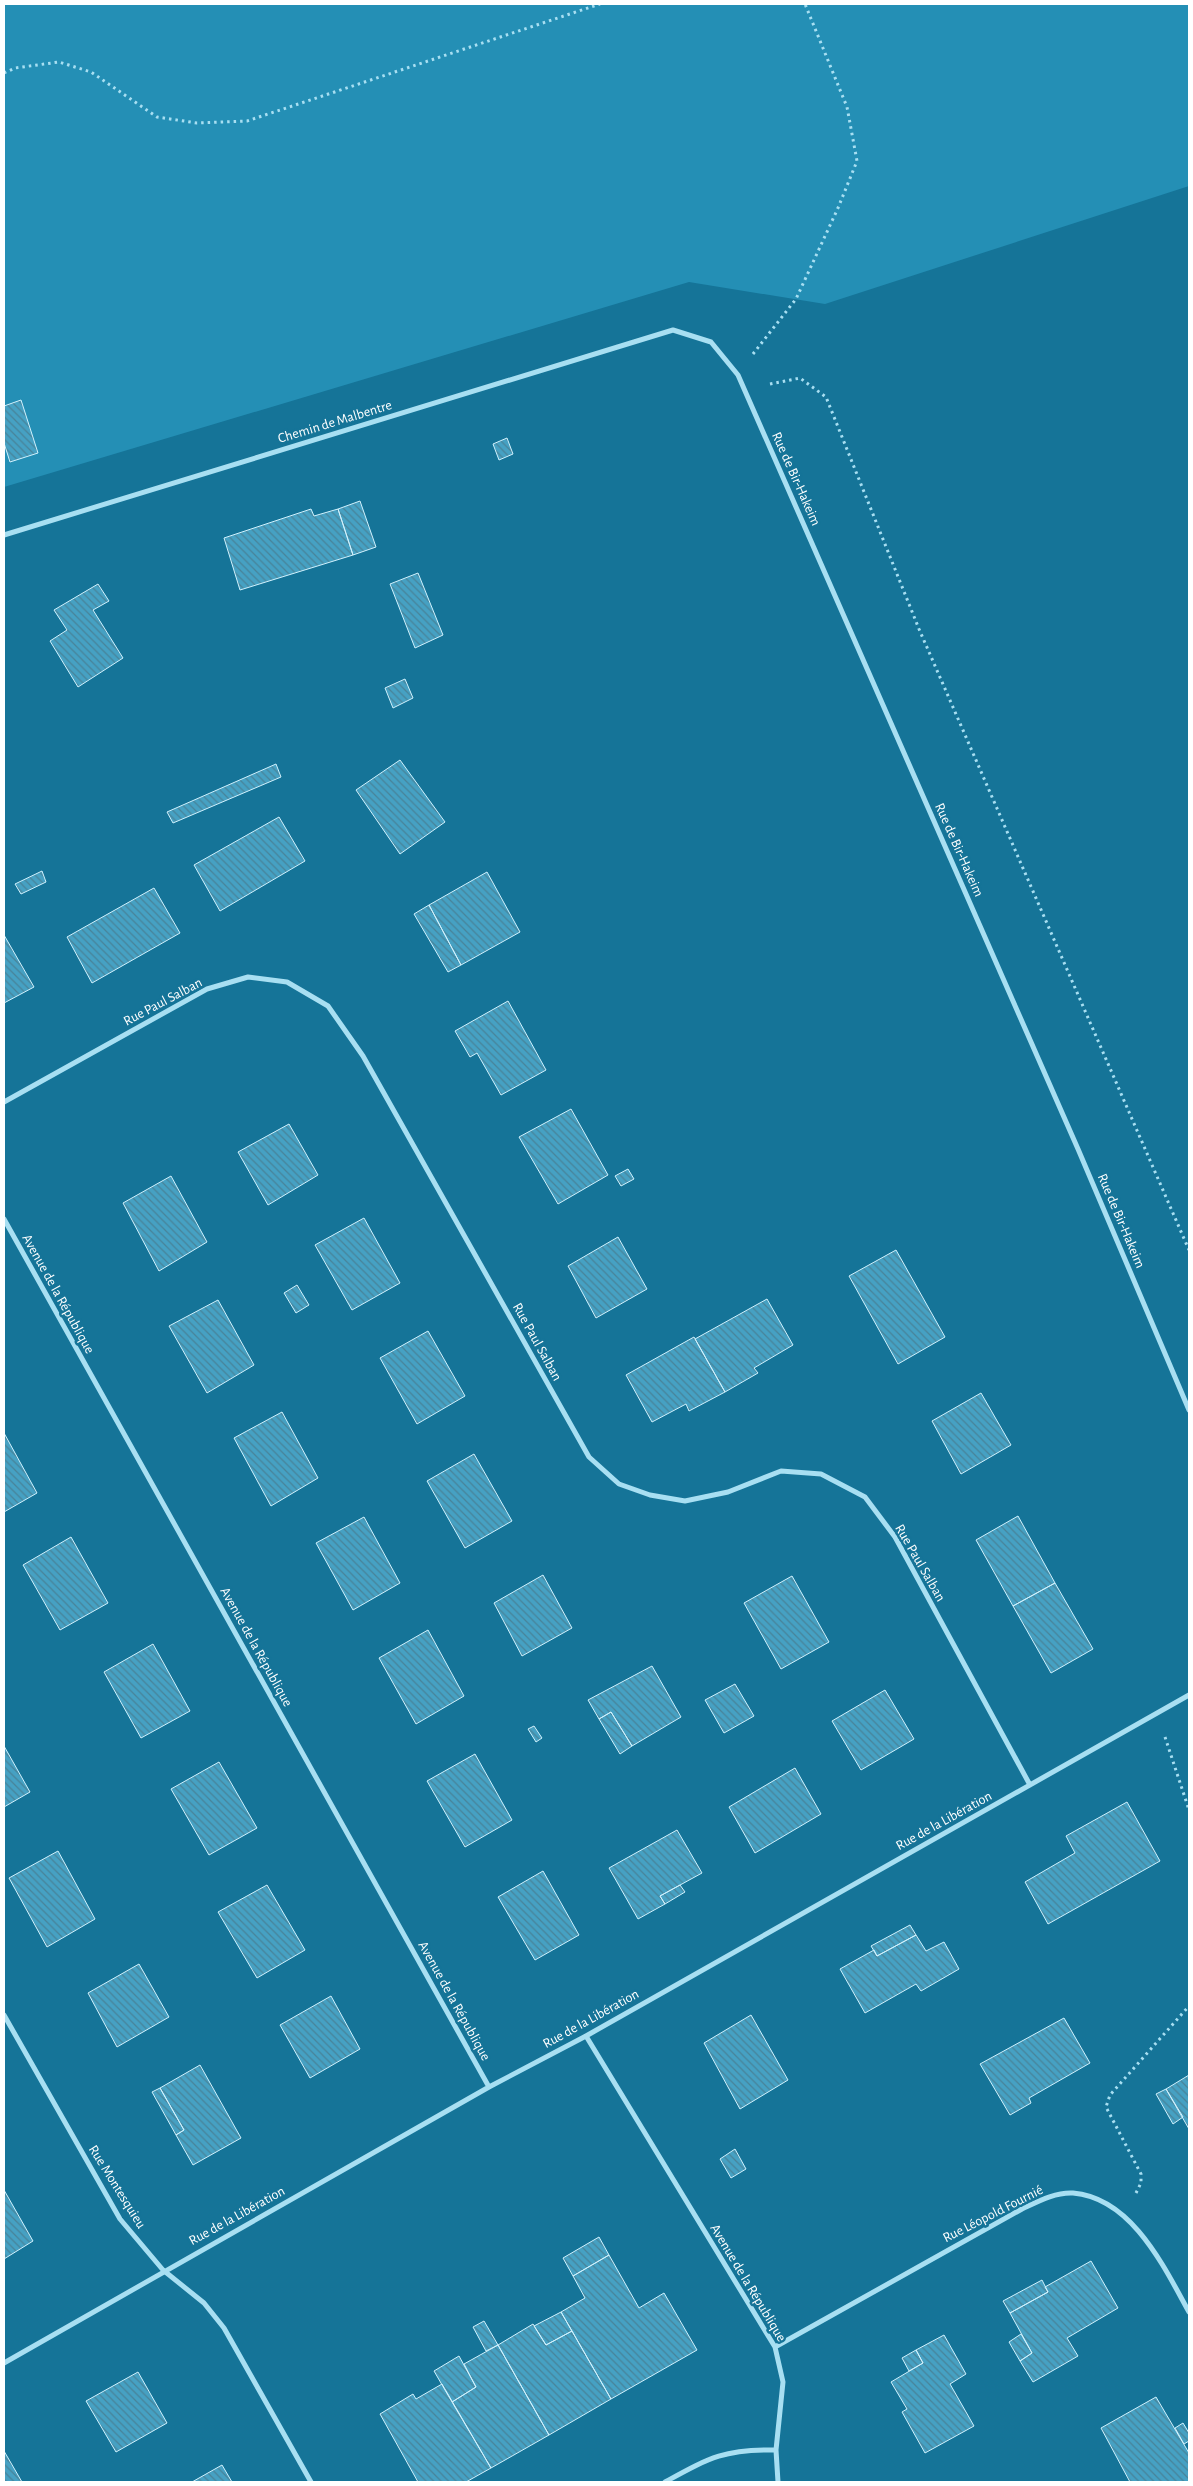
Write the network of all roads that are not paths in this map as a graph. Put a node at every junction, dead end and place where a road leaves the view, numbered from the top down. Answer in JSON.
{"nodes":[{"id":1,"x":674,"y":330,"type":"joint"},
{"id":2,"x":4,"y":535,"type":"edge"},
{"id":3,"x":4,"y":1102,"type":"edge"},
{"id":4,"x":4,"y":1219,"type":"edge"},
{"id":5,"x":1189,"y":1410,"type":"edge"},
{"id":6,"x":1189,"y":1695,"type":"edge"},
{"id":7,"x":1030,"y":1785,"type":"junction"},
{"id":8,"x":4,"y":2015,"type":"edge"},
{"id":9,"x":586,"y":2036,"type":"junction"},
{"id":10,"x":489,"y":2087,"type":"junction"},
{"id":11,"x":163,"y":2270,"type":"junction"},
{"id":12,"x":1189,"y":2312,"type":"edge"},
{"id":13,"x":775,"y":2347,"type":"junction"},
{"id":14,"x":4,"y":2363,"type":"edge"},
{"id":15,"x":776,"y":2450,"type":"junction"},
{"id":16,"x":311,"y":2482,"type":"edge"},
{"id":17,"x":665,"y":2482,"type":"edge"},
{"id":18,"x":778,"y":2482,"type":"edge"}],
"edges":[{"from":1,"to":2,"type":"street","name":"Chemin de Malbentre"},
{"from":1,"to":5,"type":"street","name":"Rue de Bir-Hakeim"},
{"from":3,"to":7,"type":"street","name":"Rue Paul Salban"},
{"from":4,"to":10,"type":"street","name":"Avenue de la République"},
{"from":6,"to":7,"type":"street","name":"Rue de la Libération"},
{"from":7,"to":9,"type":"street","name":"Rue de la Libération"},
{"from":8,"to":11,"type":"street","name":"Rue Montesquieu"},
{"from":9,"to":10,"type":"street","name":"Rue de la Libération"},
{"from":9,"to":13,"type":"street","name":"Avenue de la République"},
{"from":10,"to":11,"type":"street","name":"Rue de la Libération"},
{"from":11,"to":14,"type":"street","name":"Rue de la Libération"},
{"from":11,"to":16,"type":"street","name":"Rue Montesquieu"},
{"from":12,"to":13,"type":"street","name":"Rue Léopold Fournié"},
{"from":13,"to":15,"type":"street","name":"Avenue de la République"},
{"from":15,"to":17,"type":"street"},
{"from":15,"to":18,"type":"street","name":"Avenue de la République"}]}
